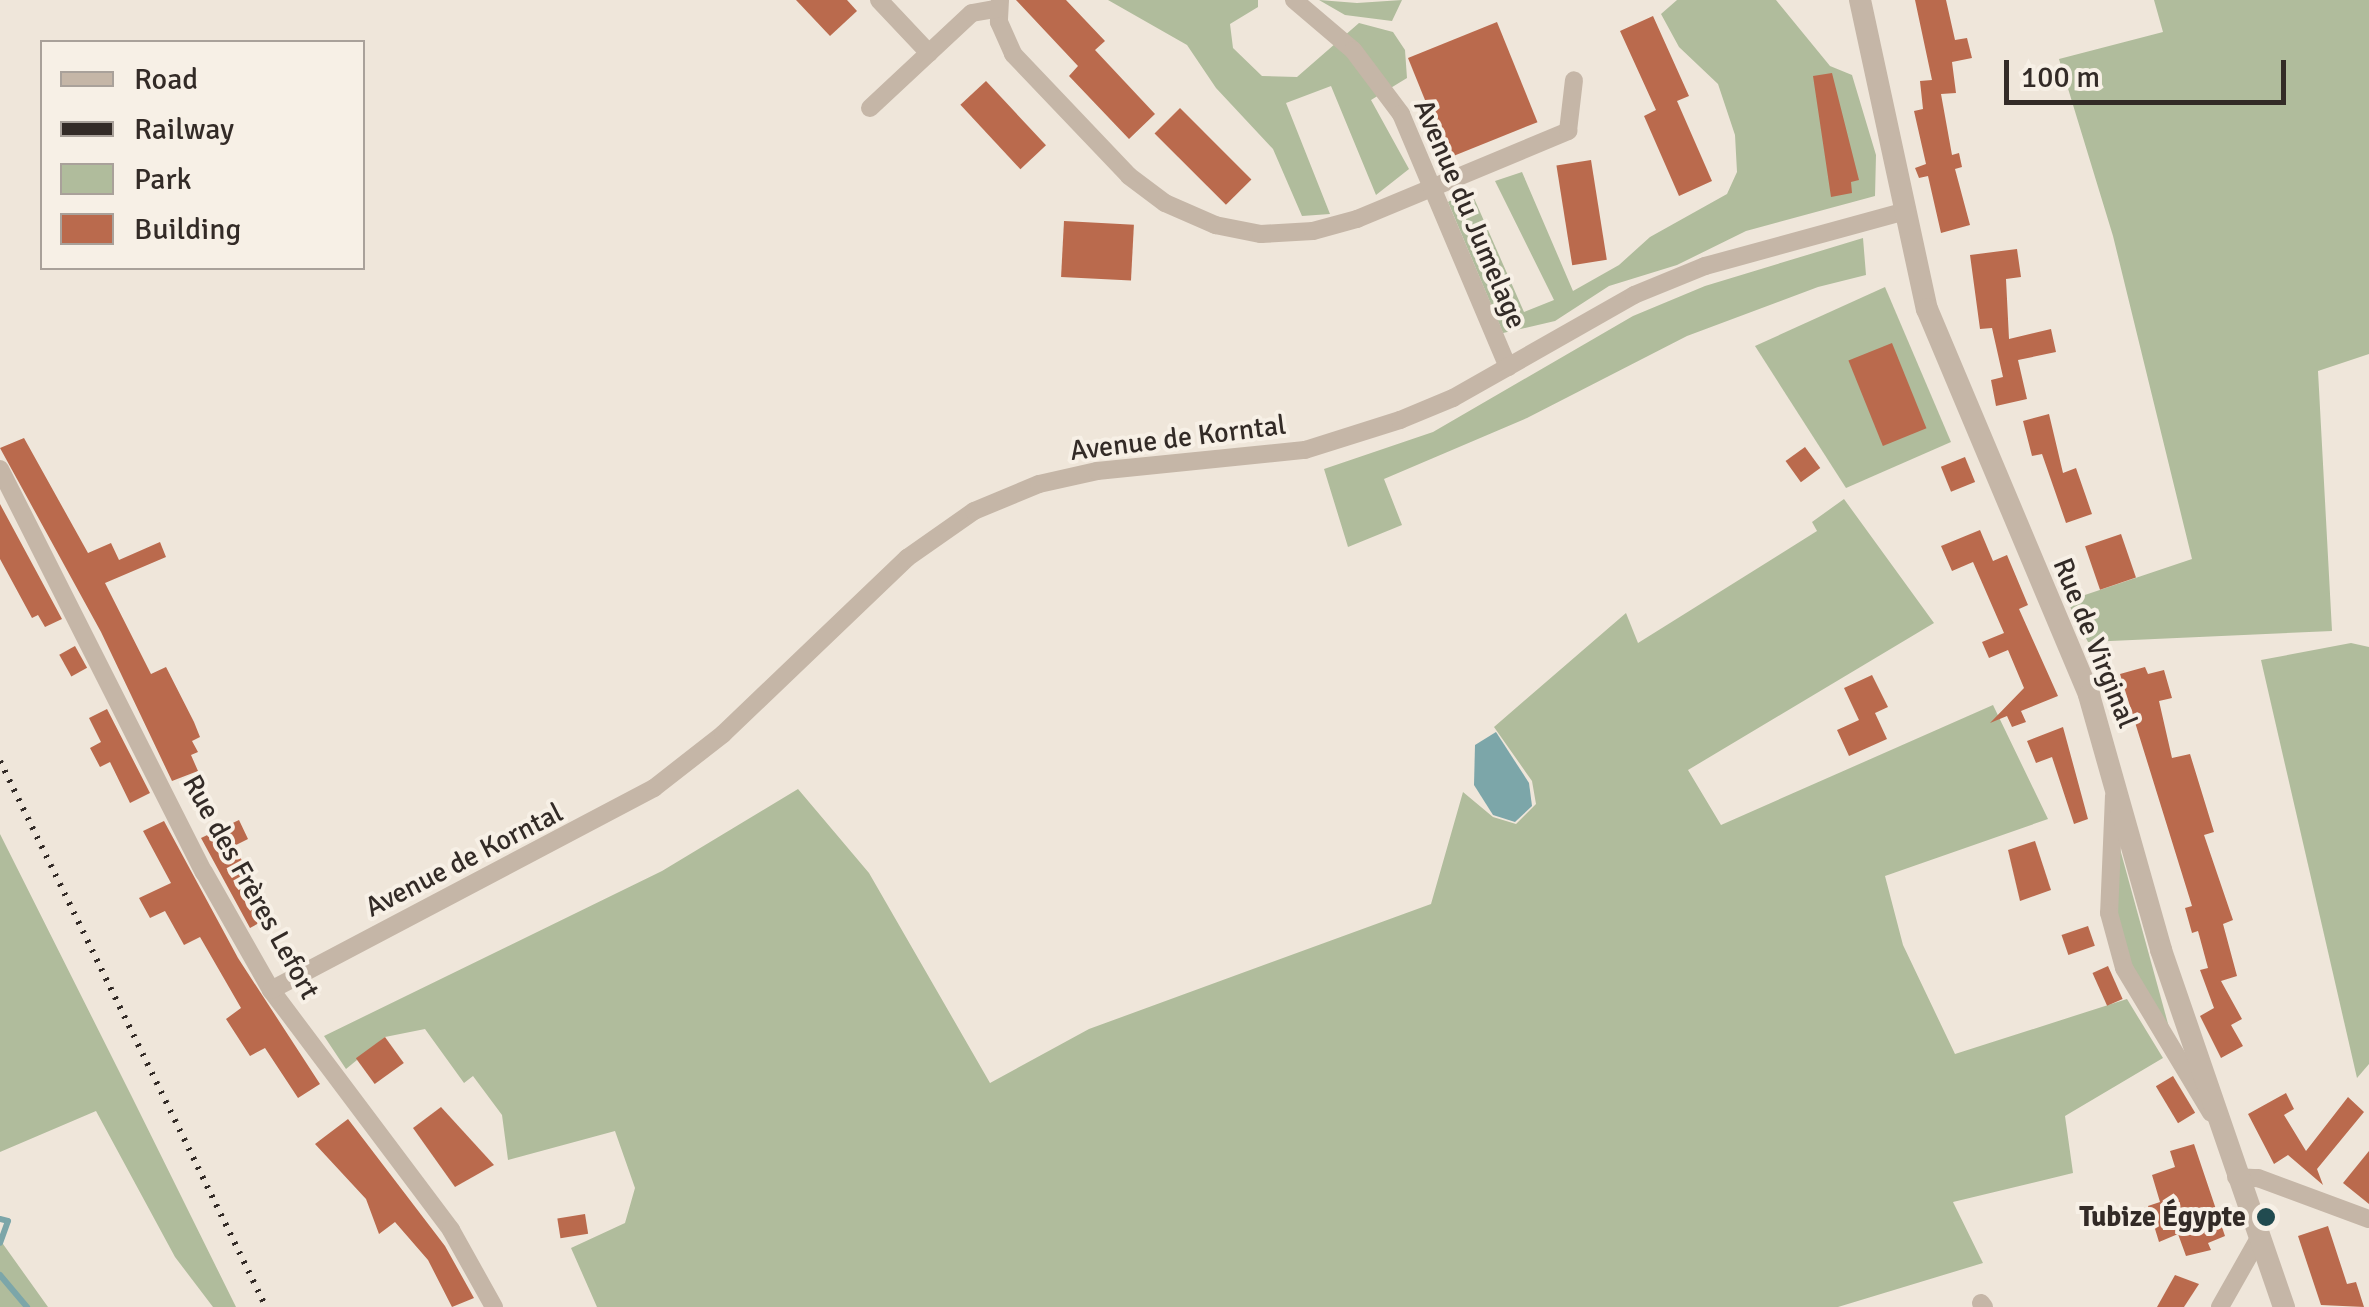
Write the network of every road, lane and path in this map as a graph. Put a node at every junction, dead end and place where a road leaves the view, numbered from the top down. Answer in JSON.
{"nodes":[{"id":1,"x":879,"y":0,"type":"edge"},
{"id":2,"x":1294,"y":0,"type":"edge"},
{"id":3,"x":1860,"y":0,"type":"edge"},
{"id":4,"x":1000,"y":4,"type":"edge"},
{"id":5,"x":928,"y":52,"type":"junction"},
{"id":6,"x":1574,"y":80,"type":"dead end"},
{"id":7,"x":870,"y":108,"type":"dead end"},
{"id":8,"x":1434,"y":187,"type":"junction"},
{"id":9,"x":1902,"y":212,"type":"junction"},
{"id":10,"x":1508,"y":367,"type":"junction"},
{"id":11,"x":0,"y":469,"type":"edge"},
{"id":12,"x":2116,"y":781,"type":"junction"},
{"id":13,"x":271,"y":990,"type":"junction"},
{"id":14,"x":2218,"y":1124,"type":"junction"},
{"id":15,"x":2236,"y":1177,"type":"junction"},
{"id":16,"x":2369,"y":1219,"type":"edge"},
{"id":17,"x":2260,"y":1238,"type":"junction"},
{"id":18,"x":494,"y":1307,"type":"edge"},
{"id":19,"x":2220,"y":1307,"type":"edge"},
{"id":20,"x":2284,"y":1307,"type":"edge"}],
"edges":[{"from":1,"to":5,"type":"street"},
{"from":2,"to":8,"type":"street","name":"Avenue du Jumelage"},
{"from":3,"to":9,"type":"street","name":"Rue de Virginal"},
{"from":4,"to":5,"type":"street"},
{"from":4,"to":8,"type":"street"},
{"from":5,"to":7,"type":"street"},
{"from":6,"to":8,"type":"street"},
{"from":8,"to":10,"type":"street","name":"Avenue du Jumelage"},
{"from":9,"to":10,"type":"street","name":"Avenue de Korntal"},
{"from":9,"to":12,"type":"street","name":"Rue de Virginal"},
{"from":10,"to":13,"type":"street","name":"Avenue de Korntal"},
{"from":11,"to":13,"type":"street","name":"Rue des Frères Lefort"},
{"from":12,"to":14,"type":"street","name":"Rue de Virginal"},
{"from":12,"to":14,"type":"street"},
{"from":13,"to":18,"type":"street","name":"Rue des Frères Lefort"},
{"from":14,"to":15,"type":"street","name":"Rue de Virginal"},
{"from":15,"to":16,"type":"street"},
{"from":15,"to":17,"type":"street","name":"Rue de Virginal"},
{"from":17,"to":19,"type":"street"},
{"from":17,"to":20,"type":"street","name":"Rue de Virginal"}]}
